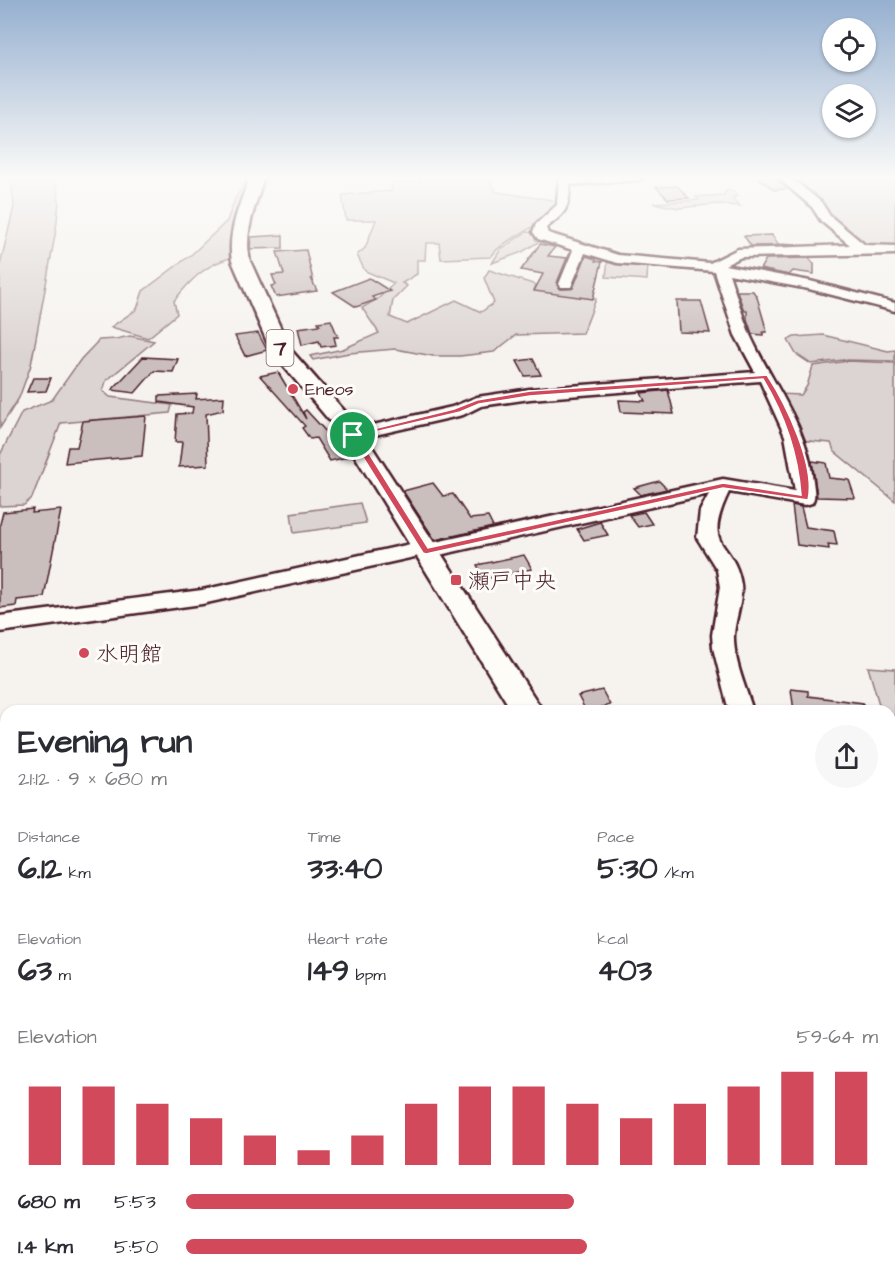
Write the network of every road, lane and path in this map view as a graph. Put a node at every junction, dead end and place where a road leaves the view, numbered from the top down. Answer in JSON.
{"nodes":[{"id":1,"x":239,"y":237,"type":"edge"},
{"id":2,"x":546,"y":237,"type":"edge"},
{"id":3,"x":847,"y":237,"type":"edge"},
{"id":4,"x":581,"y":246,"type":"junction"},
{"id":5,"x":862,"y":249,"type":"junction"},
{"id":6,"x":895,"y":250,"type":"edge"},
{"id":7,"x":716,"y":268,"type":"junction"},
{"id":8,"x":566,"y":284,"type":"dead end"},
{"id":9,"x":895,"y":307,"type":"edge"},
{"id":10,"x":765,"y":376,"type":"junction"},
{"id":11,"x":353,"y":435,"type":"junction"},
{"id":12,"x":723,"y":485,"type":"junction"},
{"id":13,"x":425,"y":549,"type":"junction"},
{"id":14,"x":0,"y":624,"type":"edge"},
{"id":15,"x":524,"y":705,"type":"edge"},
{"id":16,"x":739,"y":705,"type":"edge"}],
"edges":[{"from":1,"to":11,"type":"main road","number":"7"},
{"from":2,"to":4,"type":"street"},
{"from":3,"to":5,"type":"street"},
{"from":4,"to":7,"type":"street"},
{"from":4,"to":8,"type":"street"},
{"from":5,"to":6,"type":"street"},
{"from":5,"to":7,"type":"street"},
{"from":7,"to":9,"type":"street"},
{"from":7,"to":10,"type":"street"},
{"from":10,"to":11,"type":"street"},
{"from":10,"to":12,"type":"street"},
{"from":11,"to":13,"type":"main road","number":"7"},
{"from":12,"to":13,"type":"street"},
{"from":12,"to":16,"type":"street"},
{"from":13,"to":14,"type":"street"},
{"from":13,"to":15,"type":"main road","number":"7"}]}
